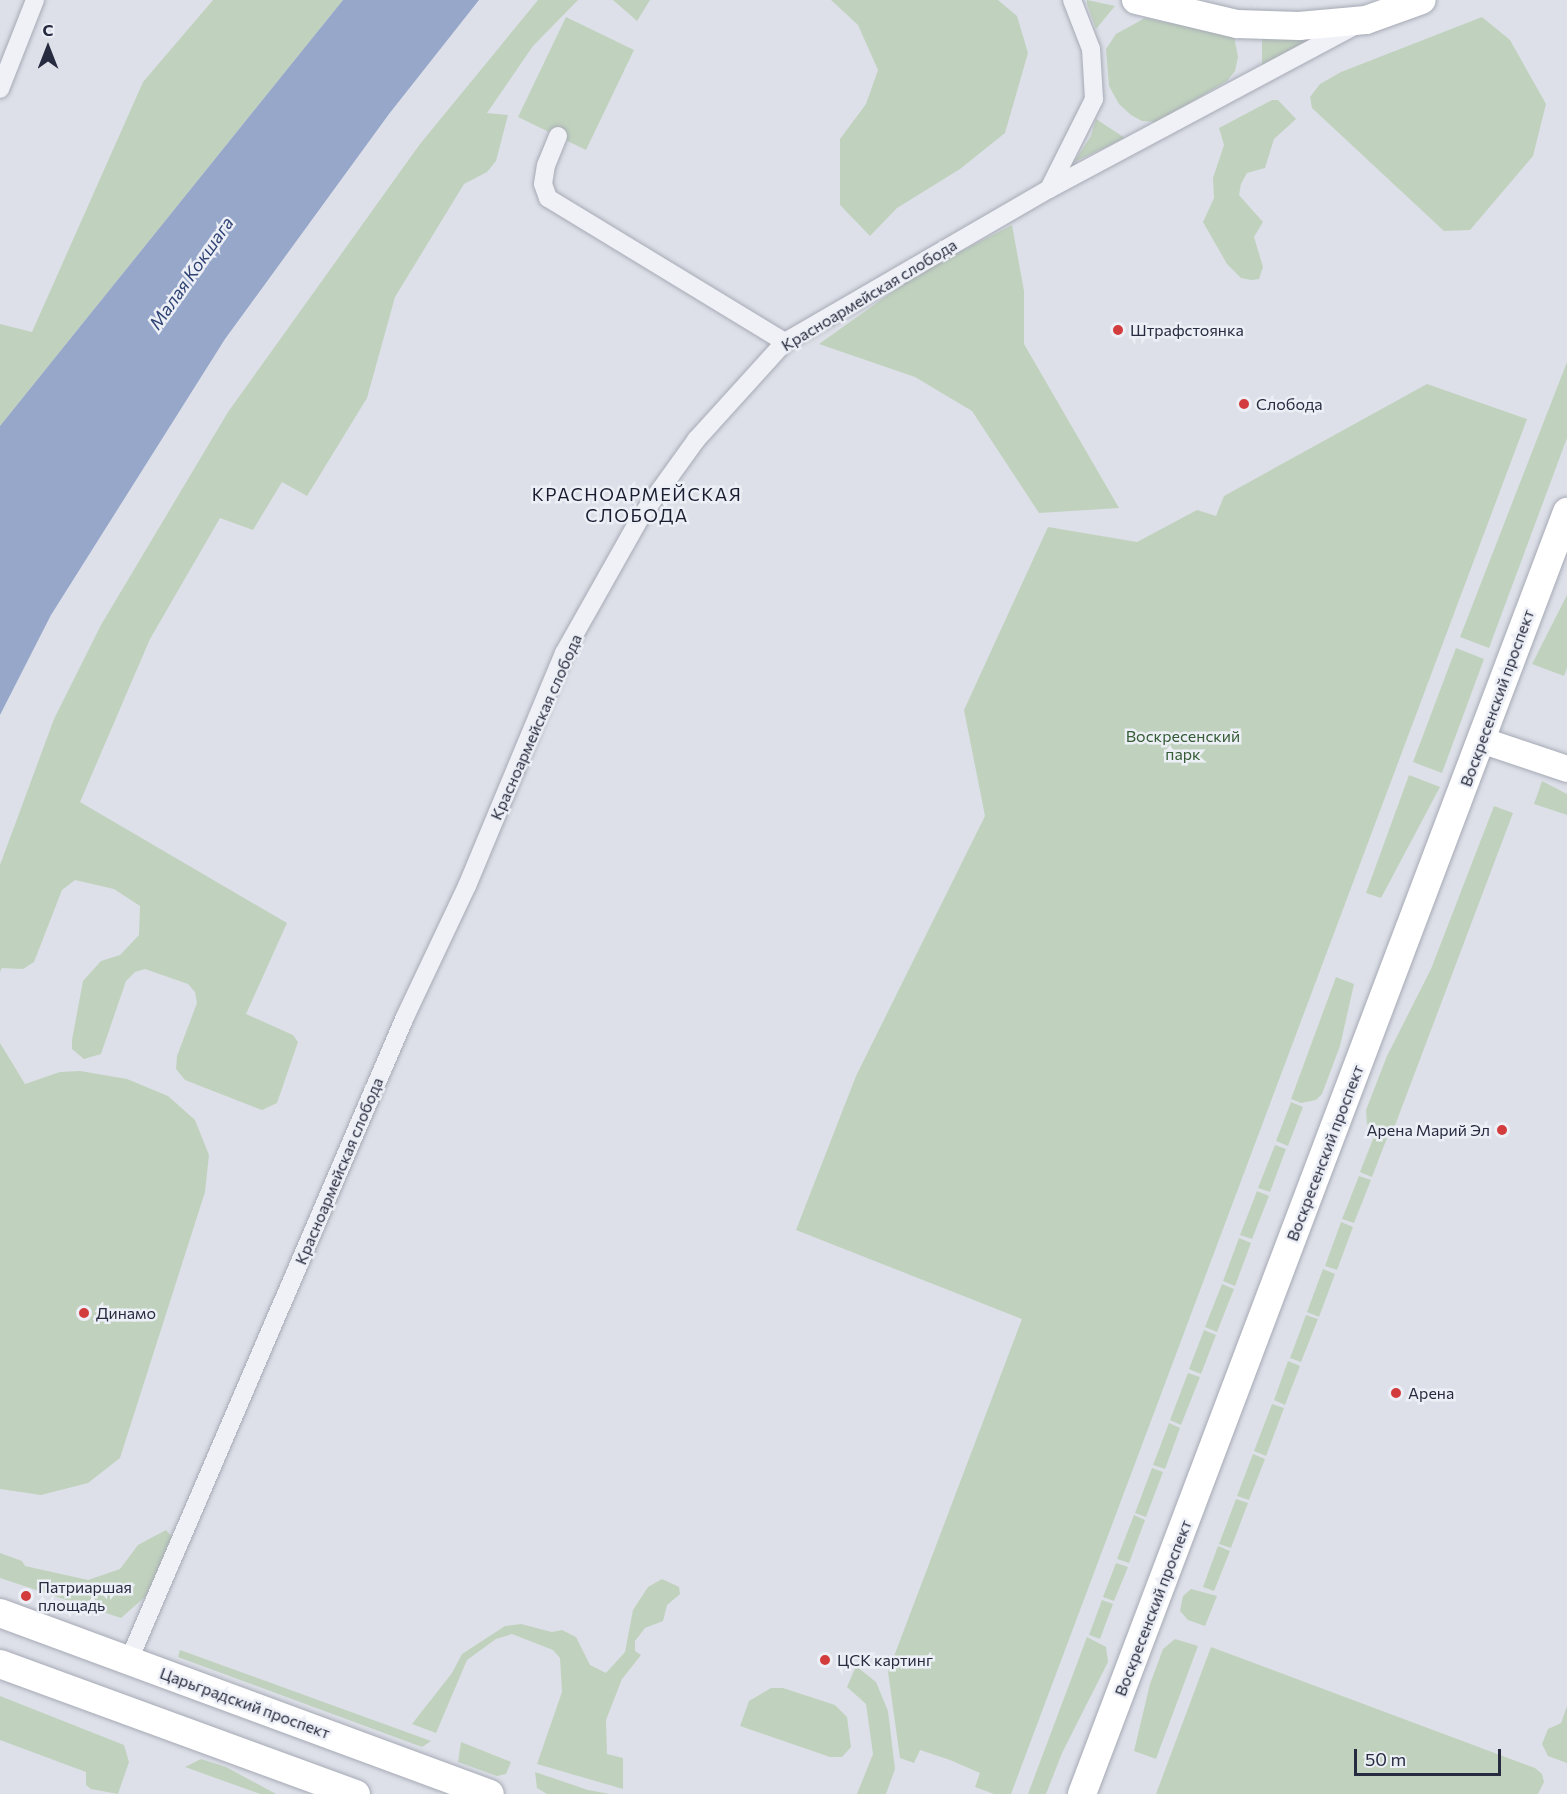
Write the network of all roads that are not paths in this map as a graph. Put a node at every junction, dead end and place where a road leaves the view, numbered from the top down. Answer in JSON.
{"nodes":[{"id":1,"x":36,"y":0,"type":"edge"},
{"id":2,"x":1072,"y":0,"type":"edge"},
{"id":3,"x":1136,"y":0,"type":"edge"},
{"id":4,"x":1422,"y":0,"type":"edge"},
{"id":5,"x":1366,"y":20,"type":"junction"},
{"id":6,"x":0,"y":89,"type":"edge"},
{"id":7,"x":558,"y":136,"type":"dead end"},
{"id":8,"x":1048,"y":189,"type":"junction"},
{"id":9,"x":785,"y":342,"type":"junction"},
{"id":10,"x":1567,"y":512,"type":"edge"},
{"id":11,"x":1481,"y":740,"type":"junction"},
{"id":12,"x":1567,"y":769,"type":"edge"},
{"id":13,"x":0,"y":1612,"type":"edge"},
{"id":14,"x":129,"y":1660,"type":"junction"},
{"id":15,"x":0,"y":1664,"type":"edge"},
{"id":16,"x":356,"y":1794,"type":"edge"},
{"id":17,"x":490,"y":1794,"type":"edge"},
{"id":18,"x":1082,"y":1794,"type":"edge"}],
"edges":[{"from":1,"to":6,"type":"street"},
{"from":2,"to":8,"type":"street"},
{"from":3,"to":5,"type":"main road"},
{"from":4,"to":5,"type":"main road"},
{"from":5,"to":8,"type":"street","name":"Красноармейская слобода"},
{"from":7,"to":9,"type":"street"},
{"from":8,"to":9,"type":"street","name":"Красноармейская слобода"},
{"from":9,"to":14,"type":"street","name":"Красноармейская слобода"},
{"from":10,"to":11,"type":"main road","name":"Воскресенский проспект"},
{"from":11,"to":12,"type":"main road"},
{"from":11,"to":18,"type":"main road","name":"Воскресенский проспект"},
{"from":13,"to":14,"type":"main road","name":"Царьградский проспект"},
{"from":14,"to":17,"type":"main road","name":"Царьградский проспект"},
{"from":15,"to":16,"type":"main road"}]}
